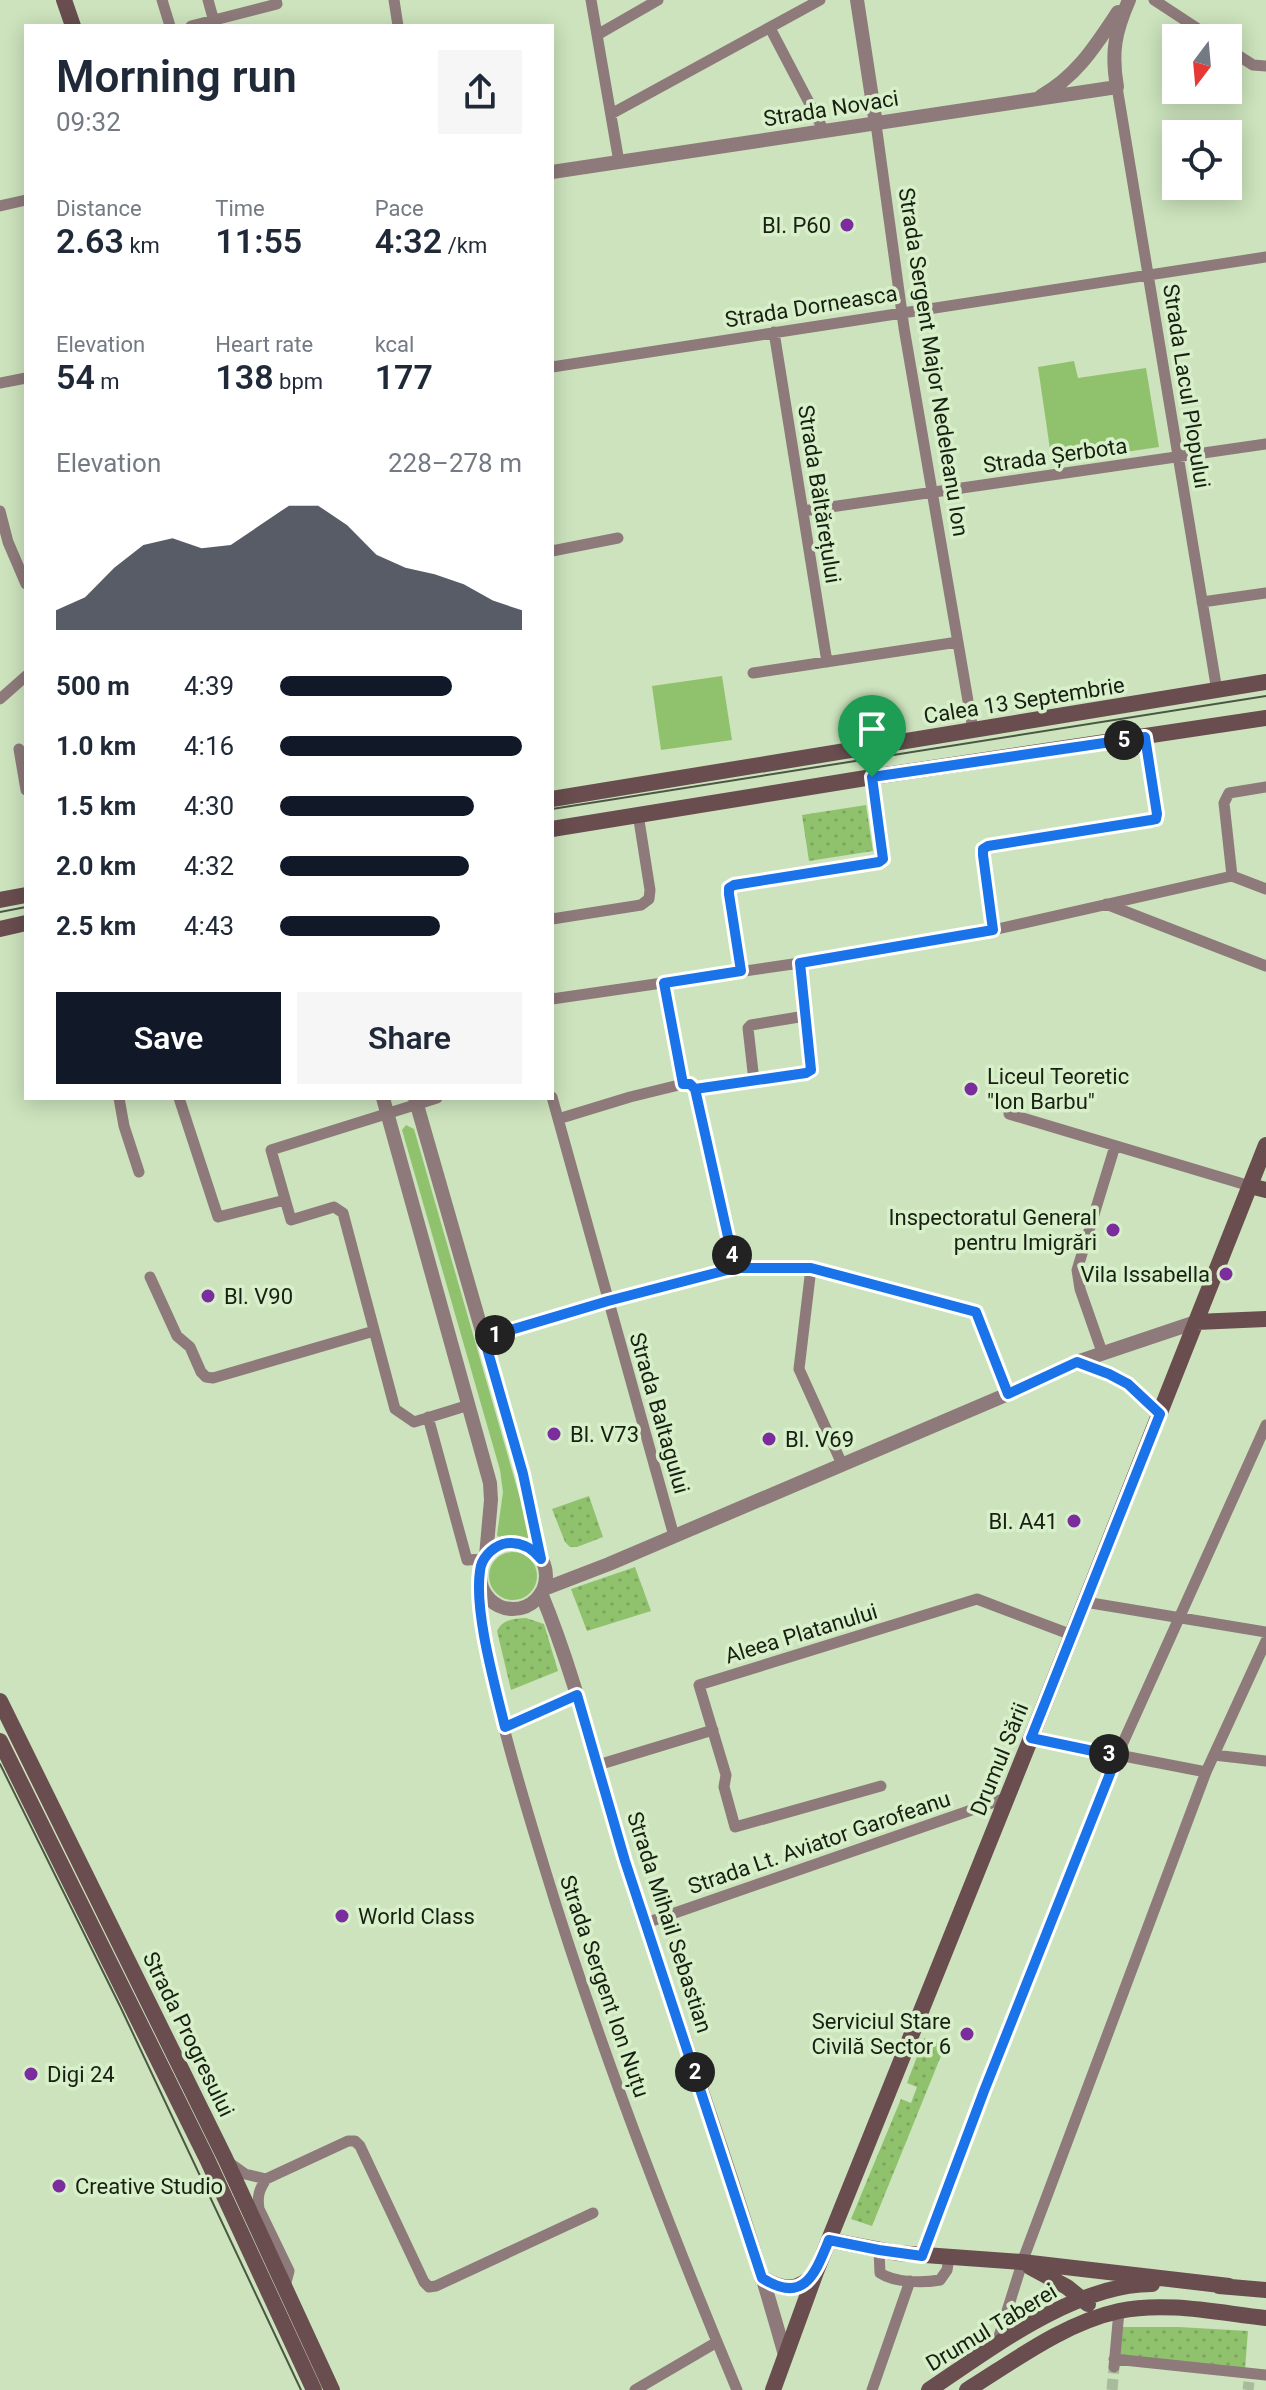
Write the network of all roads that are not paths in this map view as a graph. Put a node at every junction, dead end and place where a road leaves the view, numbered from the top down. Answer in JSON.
{"nodes":[{"id":1,"x":64,"y":0,"type":"edge"},
{"id":2,"x":162,"y":0,"type":"edge"},
{"id":3,"x":208,"y":0,"type":"edge"},
{"id":4,"x":276,"y":0,"type":"edge"},
{"id":5,"x":394,"y":0,"type":"edge"},
{"id":6,"x":591,"y":0,"type":"edge"},
{"id":7,"x":658,"y":0,"type":"edge"},
{"id":8,"x":820,"y":0,"type":"edge"},
{"id":9,"x":857,"y":0,"type":"edge"},
{"id":10,"x":1127,"y":0,"type":"edge"},
{"id":11,"x":1154,"y":0,"type":"edge"},
{"id":12,"x":214,"y":23,"type":"edge"},
{"id":13,"x":72,"y":24,"type":"edge"},
{"id":14,"x":169,"y":24,"type":"edge"},
{"id":15,"x":398,"y":24,"type":"edge"},
{"id":16,"x":1191,"y":24,"type":"edge"},
{"id":17,"x":770,"y":28,"type":"junction"},
{"id":18,"x":597,"y":35,"type":"junction"},
{"id":19,"x":1242,"y":58,"type":"edge"},
{"id":20,"x":1266,"y":66,"type":"edge"},
{"id":21,"x":1117,"y":87,"type":"junction"},
{"id":22,"x":1034,"y":100,"type":"junction"},
{"id":23,"x":611,"y":114,"type":"junction"},
{"id":24,"x":876,"y":124,"type":"junction"},
{"id":25,"x":824,"y":131,"type":"junction"},
{"id":26,"x":619,"y":162,"type":"junction"},
{"id":27,"x":554,"y":172,"type":"edge"},
{"id":28,"x":24,"y":200,"type":"edge"},
{"id":29,"x":0,"y":206,"type":"edge"},
{"id":30,"x":1266,"y":257,"type":"edge"},
{"id":31,"x":1148,"y":275,"type":"junction"},
{"id":32,"x":902,"y":312,"type":"junction"},
{"id":33,"x":774,"y":332,"type":"junction"},
{"id":34,"x":554,"y":367,"type":"edge"},
{"id":35,"x":24,"y":378,"type":"edge"},
{"id":36,"x":0,"y":383,"type":"edge"},
{"id":37,"x":1266,"y":444,"type":"edge"},
{"id":38,"x":1178,"y":457,"type":"junction"},
{"id":39,"x":931,"y":493,"type":"junction"},
{"id":40,"x":0,"y":511,"type":"edge"},
{"id":41,"x":803,"y":511,"type":"junction"},
{"id":42,"x":618,"y":538,"type":"dead end"},
{"id":43,"x":554,"y":551,"type":"edge"},
{"id":44,"x":14,"y":557,"type":"junction"},
{"id":45,"x":0,"y":560,"type":"edge"},
{"id":46,"x":24,"y":580,"type":"edge"},
{"id":47,"x":1266,"y":593,"type":"edge"},
{"id":48,"x":1202,"y":602,"type":"junction"},
{"id":49,"x":958,"y":642,"type":"junction"},
{"id":50,"x":827,"y":662,"type":"junction"},
{"id":51,"x":753,"y":673,"type":"dead end"},
{"id":52,"x":24,"y":678,"type":"edge"},
{"id":53,"x":1266,"y":682,"type":"edge"},
{"id":54,"x":1217,"y":691,"type":"junction"},
{"id":55,"x":0,"y":699,"type":"edge"},
{"id":56,"x":1266,"y":718,"type":"edge"},
{"id":57,"x":973,"y":730,"type":"junction"},
{"id":58,"x":1145,"y":737,"type":"junction"},
{"id":59,"x":19,"y":749,"type":"dead end"},
{"id":60,"x":872,"y":777,"type":"junction"},
{"id":61,"x":24,"y":778,"type":"edge"},
{"id":62,"x":1266,"y":787,"type":"edge"},
{"id":63,"x":554,"y":799,"type":"edge"},
{"id":64,"x":638,"y":814,"type":"junction"},
{"id":65,"x":554,"y":829,"type":"edge"},
{"id":66,"x":1232,"y":876,"type":"junction"},
{"id":67,"x":1266,"y":889,"type":"edge"},
{"id":68,"x":24,"y":895,"type":"edge"},
{"id":69,"x":0,"y":900,"type":"edge"},
{"id":70,"x":1105,"y":904,"type":"junction"},
{"id":71,"x":554,"y":919,"type":"edge"},
{"id":72,"x":24,"y":923,"type":"edge"},
{"id":73,"x":0,"y":929,"type":"edge"},
{"id":74,"x":993,"y":930,"type":"junction"},
{"id":75,"x":800,"y":963,"type":"junction"},
{"id":76,"x":1266,"y":966,"type":"edge"},
{"id":77,"x":741,"y":971,"type":"junction"},
{"id":78,"x":664,"y":983,"type":"junction"},
{"id":79,"x":554,"y":999,"type":"edge"},
{"id":80,"x":805,"y":1016,"type":"junction"},
{"id":81,"x":754,"y":1081,"type":"junction"},
{"id":82,"x":683,"y":1084,"type":"junction"},
{"id":83,"x":695,"y":1089,"type":"junction"},
{"id":84,"x":119,"y":1100,"type":"edge"},
{"id":85,"x":180,"y":1100,"type":"edge"},
{"id":86,"x":384,"y":1100,"type":"edge"},
{"id":87,"x":553,"y":1100,"type":"edge"},
{"id":88,"x":416,"y":1101,"type":"edge"},
{"id":89,"x":388,"y":1113,"type":"junction"},
{"id":90,"x":1009,"y":1114,"type":"dead end"},
{"id":91,"x":558,"y":1119,"type":"junction"},
{"id":92,"x":1266,"y":1145,"type":"edge"},
{"id":93,"x":1115,"y":1146,"type":"junction"},
{"id":94,"x":139,"y":1172,"type":"dead end"},
{"id":95,"x":1258,"y":1188,"type":"edge"},
{"id":96,"x":285,"y":1200,"type":"junction"},
{"id":97,"x":807,"y":1267,"type":"junction"},
{"id":98,"x":735,"y":1268,"type":"junction"},
{"id":99,"x":150,"y":1277,"type":"dead end"},
{"id":100,"x":608,"y":1301,"type":"junction"},
{"id":101,"x":1266,"y":1319,"type":"edge"},
{"id":102,"x":1196,"y":1322,"type":"junction"},
{"id":103,"x":374,"y":1331,"type":"junction"},
{"id":104,"x":484,"y":1338,"type":"junction"},
{"id":105,"x":1102,"y":1352,"type":"junction"},
{"id":106,"x":1077,"y":1362,"type":"junction"},
{"id":107,"x":1008,"y":1394,"type":"junction"},
{"id":108,"x":469,"y":1405,"type":"junction"},
{"id":109,"x":1160,"y":1414,"type":"junction"},
{"id":110,"x":428,"y":1417,"type":"junction"},
{"id":111,"x":1266,"y":1425,"type":"edge"},
{"id":112,"x":842,"y":1464,"type":"junction"},
{"id":113,"x":674,"y":1536,"type":"junction"},
{"id":114,"x":485,"y":1557,"type":"junction"},
{"id":115,"x":543,"y":1564,"type":"junction"},
{"id":116,"x":569,"y":1580,"type":"junction"},
{"id":117,"x":480,"y":1582,"type":"junction"},
{"id":118,"x":542,"y":1591,"type":"junction"},
{"id":119,"x":1085,"y":1602,"type":"junction"},
{"id":120,"x":1179,"y":1619,"type":"junction"},
{"id":121,"x":1266,"y":1632,"type":"edge"},
{"id":122,"x":1072,"y":1635,"type":"junction"},
{"id":123,"x":1266,"y":1641,"type":"edge"},
{"id":124,"x":577,"y":1695,"type":"junction"},
{"id":125,"x":0,"y":1701,"type":"edge"},
{"id":126,"x":505,"y":1727,"type":"junction"},
{"id":127,"x":713,"y":1730,"type":"junction"},
{"id":128,"x":1031,"y":1738,"type":"junction"},
{"id":129,"x":0,"y":1741,"type":"edge"},
{"id":130,"x":1214,"y":1755,"type":"junction"},
{"id":131,"x":1117,"y":1756,"type":"junction"},
{"id":132,"x":1266,"y":1761,"type":"edge"},
{"id":133,"x":598,"y":1765,"type":"junction"},
{"id":134,"x":1206,"y":1772,"type":"junction"},
{"id":135,"x":881,"y":1786,"type":"dead end"},
{"id":136,"x":1006,"y":1798,"type":"junction"},
{"id":137,"x":646,"y":1923,"type":"junction"},
{"id":138,"x":169,"y":2063,"type":"junction"},
{"id":139,"x":225,"y":2158,"type":"junction"},
{"id":140,"x":266,"y":2179,"type":"junction"},
{"id":141,"x":593,"y":2213,"type":"dead end"},
{"id":142,"x":829,"y":2240,"type":"junction"},
{"id":143,"x":879,"y":2250,"type":"junction"},
{"id":144,"x":922,"y":2256,"type":"junction"},
{"id":145,"x":949,"y":2258,"type":"junction"},
{"id":146,"x":1020,"y":2269,"type":"junction"},
{"id":147,"x":816,"y":2272,"type":"junction"},
{"id":148,"x":762,"y":2278,"type":"junction"},
{"id":149,"x":910,"y":2281,"type":"junction"},
{"id":150,"x":285,"y":2286,"type":"junction"},
{"id":151,"x":1229,"y":2286,"type":"junction"},
{"id":152,"x":1266,"y":2290,"type":"edge"},
{"id":153,"x":1082,"y":2298,"type":"junction"},
{"id":154,"x":1119,"y":2311,"type":"junction"},
{"id":155,"x":1099,"y":2317,"type":"junction"},
{"id":156,"x":1266,"y":2318,"type":"edge"},
{"id":157,"x":717,"y":2342,"type":"junction"},
{"id":158,"x":996,"y":2346,"type":"junction"},
{"id":159,"x":785,"y":2355,"type":"junction"},
{"id":160,"x":1266,"y":2375,"type":"edge"},
{"id":161,"x":314,"y":2390,"type":"edge"},
{"id":162,"x":332,"y":2390,"type":"edge"},
{"id":163,"x":635,"y":2390,"type":"edge"},
{"id":164,"x":737,"y":2390,"type":"edge"},
{"id":165,"x":773,"y":2390,"type":"edge"},
{"id":166,"x":872,"y":2390,"type":"edge"},
{"id":167,"x":929,"y":2390,"type":"edge"},
{"id":168,"x":967,"y":2390,"type":"edge"}],
"edges":[{"from":1,"to":13,"type":"main road"},
{"from":2,"to":14,"type":"street"},
{"from":3,"to":12,"type":"street"},
{"from":4,"to":12,"type":"street"},
{"from":5,"to":15,"type":"street"},
{"from":6,"to":18,"type":"street"},
{"from":7,"to":18,"type":"street"},
{"from":8,"to":17,"type":"street"},
{"from":9,"to":24,"type":"street","name":"Strada Sergent Major Nedeleanu Ion"},
{"from":10,"to":21,"type":"street"},
{"from":10,"to":22,"type":"street"},
{"from":11,"to":16,"type":"street"},
{"from":17,"to":23,"type":"street"},
{"from":17,"to":25,"type":"street"},
{"from":18,"to":23,"type":"street"},
{"from":19,"to":20,"type":"street"},
{"from":21,"to":22,"type":"street","name":"Strada Novaci"},
{"from":21,"to":31,"type":"street","name":"Strada Lacul Plopului"},
{"from":22,"to":24,"type":"street","name":"Strada Novaci"},
{"from":23,"to":26,"type":"street"},
{"from":24,"to":25,"type":"street","name":"Strada Novaci"},
{"from":24,"to":32,"type":"street","name":"Strada Sergent Major Nedeleanu Ion"},
{"from":25,"to":26,"type":"street","name":"Strada Novaci"},
{"from":26,"to":27,"type":"street","name":"Strada Novaci"},
{"from":28,"to":29,"type":"street"},
{"from":30,"to":31,"type":"street","name":"Strada Dorneasca"},
{"from":31,"to":32,"type":"street","name":"Strada Dorneasca"},
{"from":31,"to":38,"type":"street","name":"Strada Lacul Plopului"},
{"from":32,"to":33,"type":"street","name":"Strada Dorneasca"},
{"from":32,"to":39,"type":"street","name":"Strada Sergent Major Nedeleanu Ion"},
{"from":33,"to":34,"type":"street","name":"Strada Dorneasca"},
{"from":33,"to":41,"type":"street","name":"Strada Băltărețului"},
{"from":35,"to":36,"type":"street"},
{"from":37,"to":38,"type":"street","name":"Strada Șerbota"},
{"from":38,"to":39,"type":"street","name":"Strada Șerbota"},
{"from":38,"to":48,"type":"street","name":"Strada Lacul Plopului"},
{"from":39,"to":41,"type":"street","name":"Strada Șerbota"},
{"from":39,"to":49,"type":"street","name":"Strada Sergent Major Nedeleanu Ion"},
{"from":40,"to":44,"type":"street"},
{"from":41,"to":50,"type":"street","name":"Strada Băltărețului"},
{"from":42,"to":43,"type":"street"},
{"from":44,"to":45,"type":"street"},
{"from":44,"to":46,"type":"street"},
{"from":47,"to":48,"type":"street"},
{"from":48,"to":54,"type":"street","name":"Strada Lacul Plopului"},
{"from":49,"to":50,"type":"street"},
{"from":49,"to":57,"type":"street","name":"Strada Sergent Major Nedeleanu Ion"},
{"from":50,"to":51,"type":"street"},
{"from":52,"to":55,"type":"street"},
{"from":53,"to":54,"type":"main road","name":"Calea 13 Septembrie"},
{"from":54,"to":57,"type":"main road","name":"Calea 13 Septembrie"},
{"from":56,"to":58,"type":"main road"},
{"from":57,"to":63,"type":"main road","name":"Calea 13 Septembrie"},
{"from":58,"to":60,"type":"main road"},
{"from":58,"to":74,"type":"street"},
{"from":59,"to":61,"type":"street"},
{"from":60,"to":64,"type":"main road"},
{"from":60,"to":77,"type":"street"},
{"from":62,"to":66,"type":"street"},
{"from":64,"to":65,"type":"main road"},
{"from":64,"to":71,"type":"street"},
{"from":66,"to":67,"type":"street"},
{"from":66,"to":70,"type":"street"},
{"from":68,"to":69,"type":"main road"},
{"from":70,"to":74,"type":"street"},
{"from":70,"to":76,"type":"street"},
{"from":72,"to":73,"type":"main road"},
{"from":74,"to":75,"type":"street"},
{"from":75,"to":77,"type":"street"},
{"from":75,"to":80,"type":"street"},
{"from":77,"to":78,"type":"street"},
{"from":78,"to":79,"type":"street"},
{"from":78,"to":82,"type":"street"},
{"from":80,"to":81,"type":"street"},
{"from":80,"to":81,"type":"street"},
{"from":81,"to":83,"type":"street"},
{"from":82,"to":83,"type":"street"},
{"from":82,"to":91,"type":"street"},
{"from":83,"to":98,"type":"street"},
{"from":84,"to":94,"type":"street"},
{"from":85,"to":96,"type":"street"},
{"from":86,"to":89,"type":"street"},
{"from":87,"to":91,"type":"street","name":"Strada Baltagului"},
{"from":88,"to":89,"type":"street"},
{"from":88,"to":104,"type":"street"},
{"from":89,"to":96,"type":"street"},
{"from":89,"to":108,"type":"street"},
{"from":90,"to":93,"type":"street"},
{"from":91,"to":100,"type":"street","name":"Strada Baltagului"},
{"from":92,"to":95,"type":"main road","name":"Drumul Sării"},
{"from":93,"to":95,"type":"street"},
{"from":93,"to":105,"type":"street"},
{"from":95,"to":102,"type":"main road","name":"Drumul Sării"},
{"from":96,"to":103,"type":"street"},
{"from":97,"to":98,"type":"street"},
{"from":97,"to":107,"type":"street"},
{"from":97,"to":112,"type":"street"},
{"from":98,"to":100,"type":"street"},
{"from":99,"to":103,"type":"street"},
{"from":100,"to":104,"type":"street"},
{"from":100,"to":113,"type":"street","name":"Strada Baltagului"},
{"from":101,"to":102,"type":"main road"},
{"from":102,"to":105,"type":"street"},
{"from":102,"to":109,"type":"main road","name":"Drumul Sării"},
{"from":103,"to":110,"type":"street"},
{"from":104,"to":115,"type":"street"},
{"from":105,"to":106,"type":"street"},
{"from":106,"to":107,"type":"street"},
{"from":106,"to":109,"type":"street"},
{"from":107,"to":112,"type":"street"},
{"from":108,"to":110,"type":"street"},
{"from":108,"to":114,"type":"street"},
{"from":109,"to":119,"type":"main road","name":"Drumul Sării"},
{"from":110,"to":114,"type":"street"},
{"from":111,"to":120,"type":"street"},
{"from":112,"to":113,"type":"street"},
{"from":113,"to":116,"type":"street"},
{"from":114,"to":115,"type":"street"},
{"from":114,"to":117,"type":"street"},
{"from":115,"to":116,"type":"street"},
{"from":115,"to":118,"type":"street"},
{"from":116,"to":118,"type":"street"},
{"from":117,"to":118,"type":"street"},
{"from":117,"to":126,"type":"street","name":"Strada Sergent Ion Nuțu"},
{"from":118,"to":124,"type":"street","name":"Strada Mihail Sebastian"},
{"from":119,"to":120,"type":"street"},
{"from":119,"to":122,"type":"main road","name":"Drumul Sării"},
{"from":120,"to":121,"type":"street"},
{"from":120,"to":131,"type":"street"},
{"from":122,"to":127,"type":"street","name":"Aleea Platanului"},
{"from":122,"to":128,"type":"main road","name":"Drumul Sării"},
{"from":123,"to":130,"type":"street"},
{"from":124,"to":126,"type":"street"},
{"from":124,"to":133,"type":"street","name":"Strada Mihail Sebastian"},
{"from":125,"to":138,"type":"main road","name":"Strada Progresului"},
{"from":126,"to":157,"type":"street","name":"Strada Sergent Ion Nuțu"},
{"from":127,"to":133,"type":"street"},
{"from":127,"to":135,"type":"street","name":"Aleea Platanului"},
{"from":128,"to":131,"type":"street"},
{"from":128,"to":136,"type":"main road","name":"Drumul Sării"},
{"from":129,"to":138,"type":"main road","name":"Strada Progresului"},
{"from":130,"to":132,"type":"street"},
{"from":130,"to":134,"type":"street"},
{"from":131,"to":134,"type":"street"},
{"from":131,"to":144,"type":"street"},
{"from":133,"to":137,"type":"street","name":"Strada Mihail Sebastian"},
{"from":134,"to":146,"type":"street"},
{"from":136,"to":137,"type":"street","name":"Strada Lt. Aviator Garofeanu"},
{"from":136,"to":142,"type":"main road","name":"Drumul Sării"},
{"from":137,"to":148,"type":"street","name":"Strada Mihail Sebastian"},
{"from":138,"to":139,"type":"main road","name":"Strada Progresului"},
{"from":138,"to":161,"type":"main road","name":"Strada Progresului"},
{"from":139,"to":140,"type":"street"},
{"from":139,"to":150,"type":"main road","name":"Strada Progresului"},
{"from":140,"to":141,"type":"street"},
{"from":140,"to":150,"type":"street"},
{"from":142,"to":143,"type":"main road"},
{"from":142,"to":147,"type":"main road","name":"Drumul Sării"},
{"from":143,"to":144,"type":"main road"},
{"from":143,"to":149,"type":"street"},
{"from":144,"to":145,"type":"main road"},
{"from":145,"to":146,"type":"main road"},
{"from":145,"to":149,"type":"street"},
{"from":146,"to":151,"type":"main road"},
{"from":146,"to":153,"type":"main road"},
{"from":146,"to":158,"type":"street"},
{"from":147,"to":148,"type":"main road"},
{"from":147,"to":159,"type":"main road","name":"Drumul Sării"},
{"from":148,"to":159,"type":"street","name":"Strada Mihail Sebastian"},
{"from":149,"to":166,"type":"street"},
{"from":150,"to":162,"type":"main road","name":"Strada Progresului"},
{"from":151,"to":152,"type":"main road","name":"Drumul Taberei"},
{"from":151,"to":153,"type":"main road","name":"Drumul Taberei"},
{"from":153,"to":155,"type":"main road"},
{"from":153,"to":158,"type":"main road","name":"Drumul Taberei"},
{"from":154,"to":155,"type":"main road","name":"Drumul Taberei"},
{"from":154,"to":156,"type":"main road","name":"Drumul Taberei"},
{"from":154,"to":160,"type":"street"},
{"from":155,"to":168,"type":"main road","name":"Drumul Taberei"},
{"from":157,"to":163,"type":"street"},
{"from":157,"to":164,"type":"street","name":"Strada Sergent Ion Nuțu"},
{"from":158,"to":167,"type":"main road","name":"Drumul Taberei"},
{"from":159,"to":165,"type":"main road","name":"Drumul Sării"}]}
